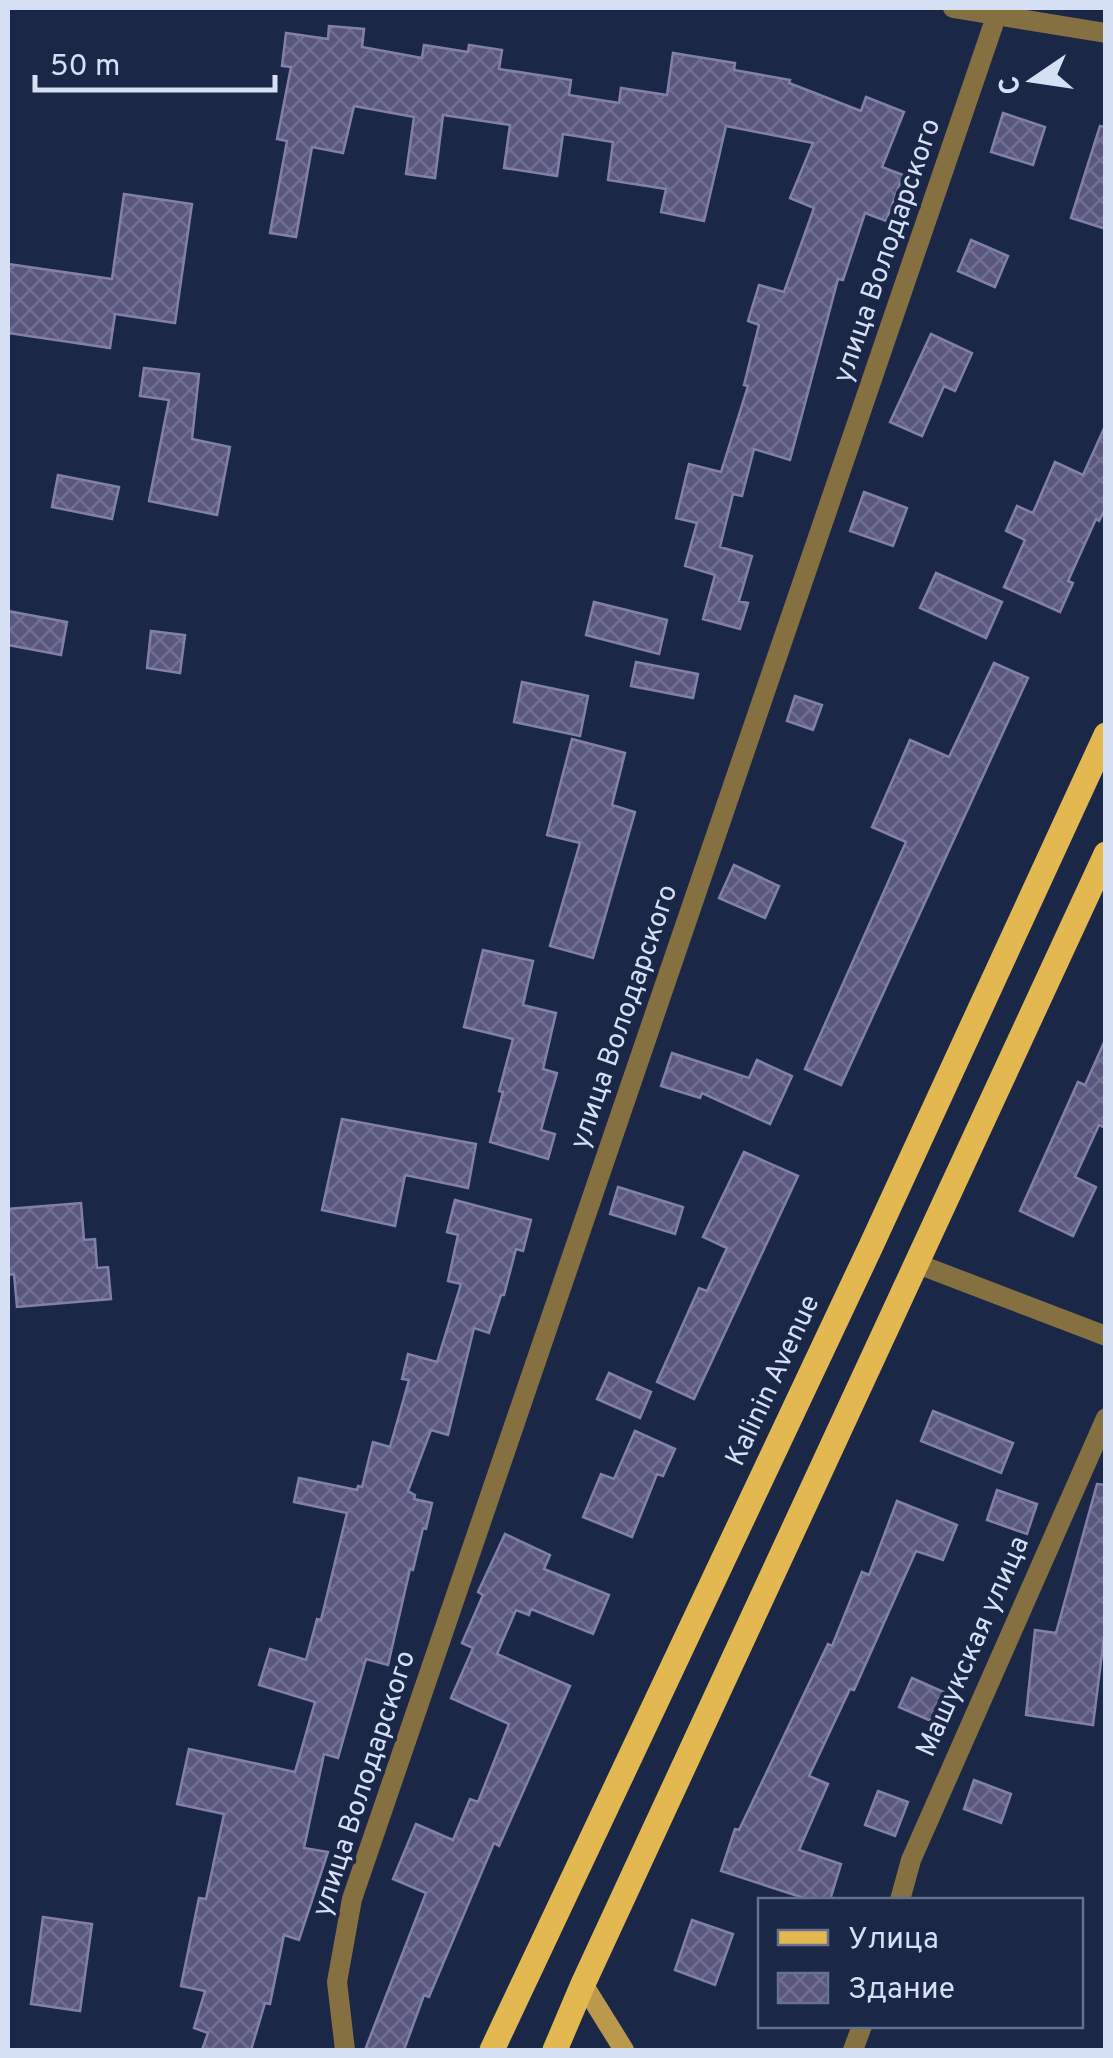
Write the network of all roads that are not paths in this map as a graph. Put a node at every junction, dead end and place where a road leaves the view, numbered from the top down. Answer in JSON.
{"nodes":[{"id":1,"x":953,"y":8,"type":"edge"},
{"id":2,"x":998,"y":11,"type":"edge"},
{"id":3,"x":1106,"y":33,"type":"edge"},
{"id":4,"x":1106,"y":735,"type":"edge"},
{"id":5,"x":1106,"y":854,"type":"edge"},
{"id":6,"x":915,"y":1263,"type":"junction"},
{"id":7,"x":1106,"y":1336,"type":"edge"},
{"id":8,"x":1106,"y":1418,"type":"edge"},
{"id":9,"x":900,"y":1898,"type":"edge"},
{"id":10,"x":583,"y":1984,"type":"junction"},
{"id":11,"x":346,"y":2050,"type":"edge"},
{"id":12,"x":492,"y":2050,"type":"edge"},
{"id":13,"x":555,"y":2050,"type":"edge"},
{"id":14,"x":624,"y":2050,"type":"edge"}],
"edges":[{"from":1,"to":2,"type":"street"},
{"from":2,"to":3,"type":"street"},
{"from":2,"to":11,"type":"street","name":"улица Володарского"},
{"from":4,"to":12,"type":"main road","name":"Kalinin Avenue"},
{"from":5,"to":6,"type":"main road"},
{"from":6,"to":7,"type":"street"},
{"from":6,"to":10,"type":"main road"},
{"from":8,"to":9,"type":"street","name":"Машукская улица"},
{"from":10,"to":13,"type":"main road"},
{"from":10,"to":14,"type":"main road"}]}
